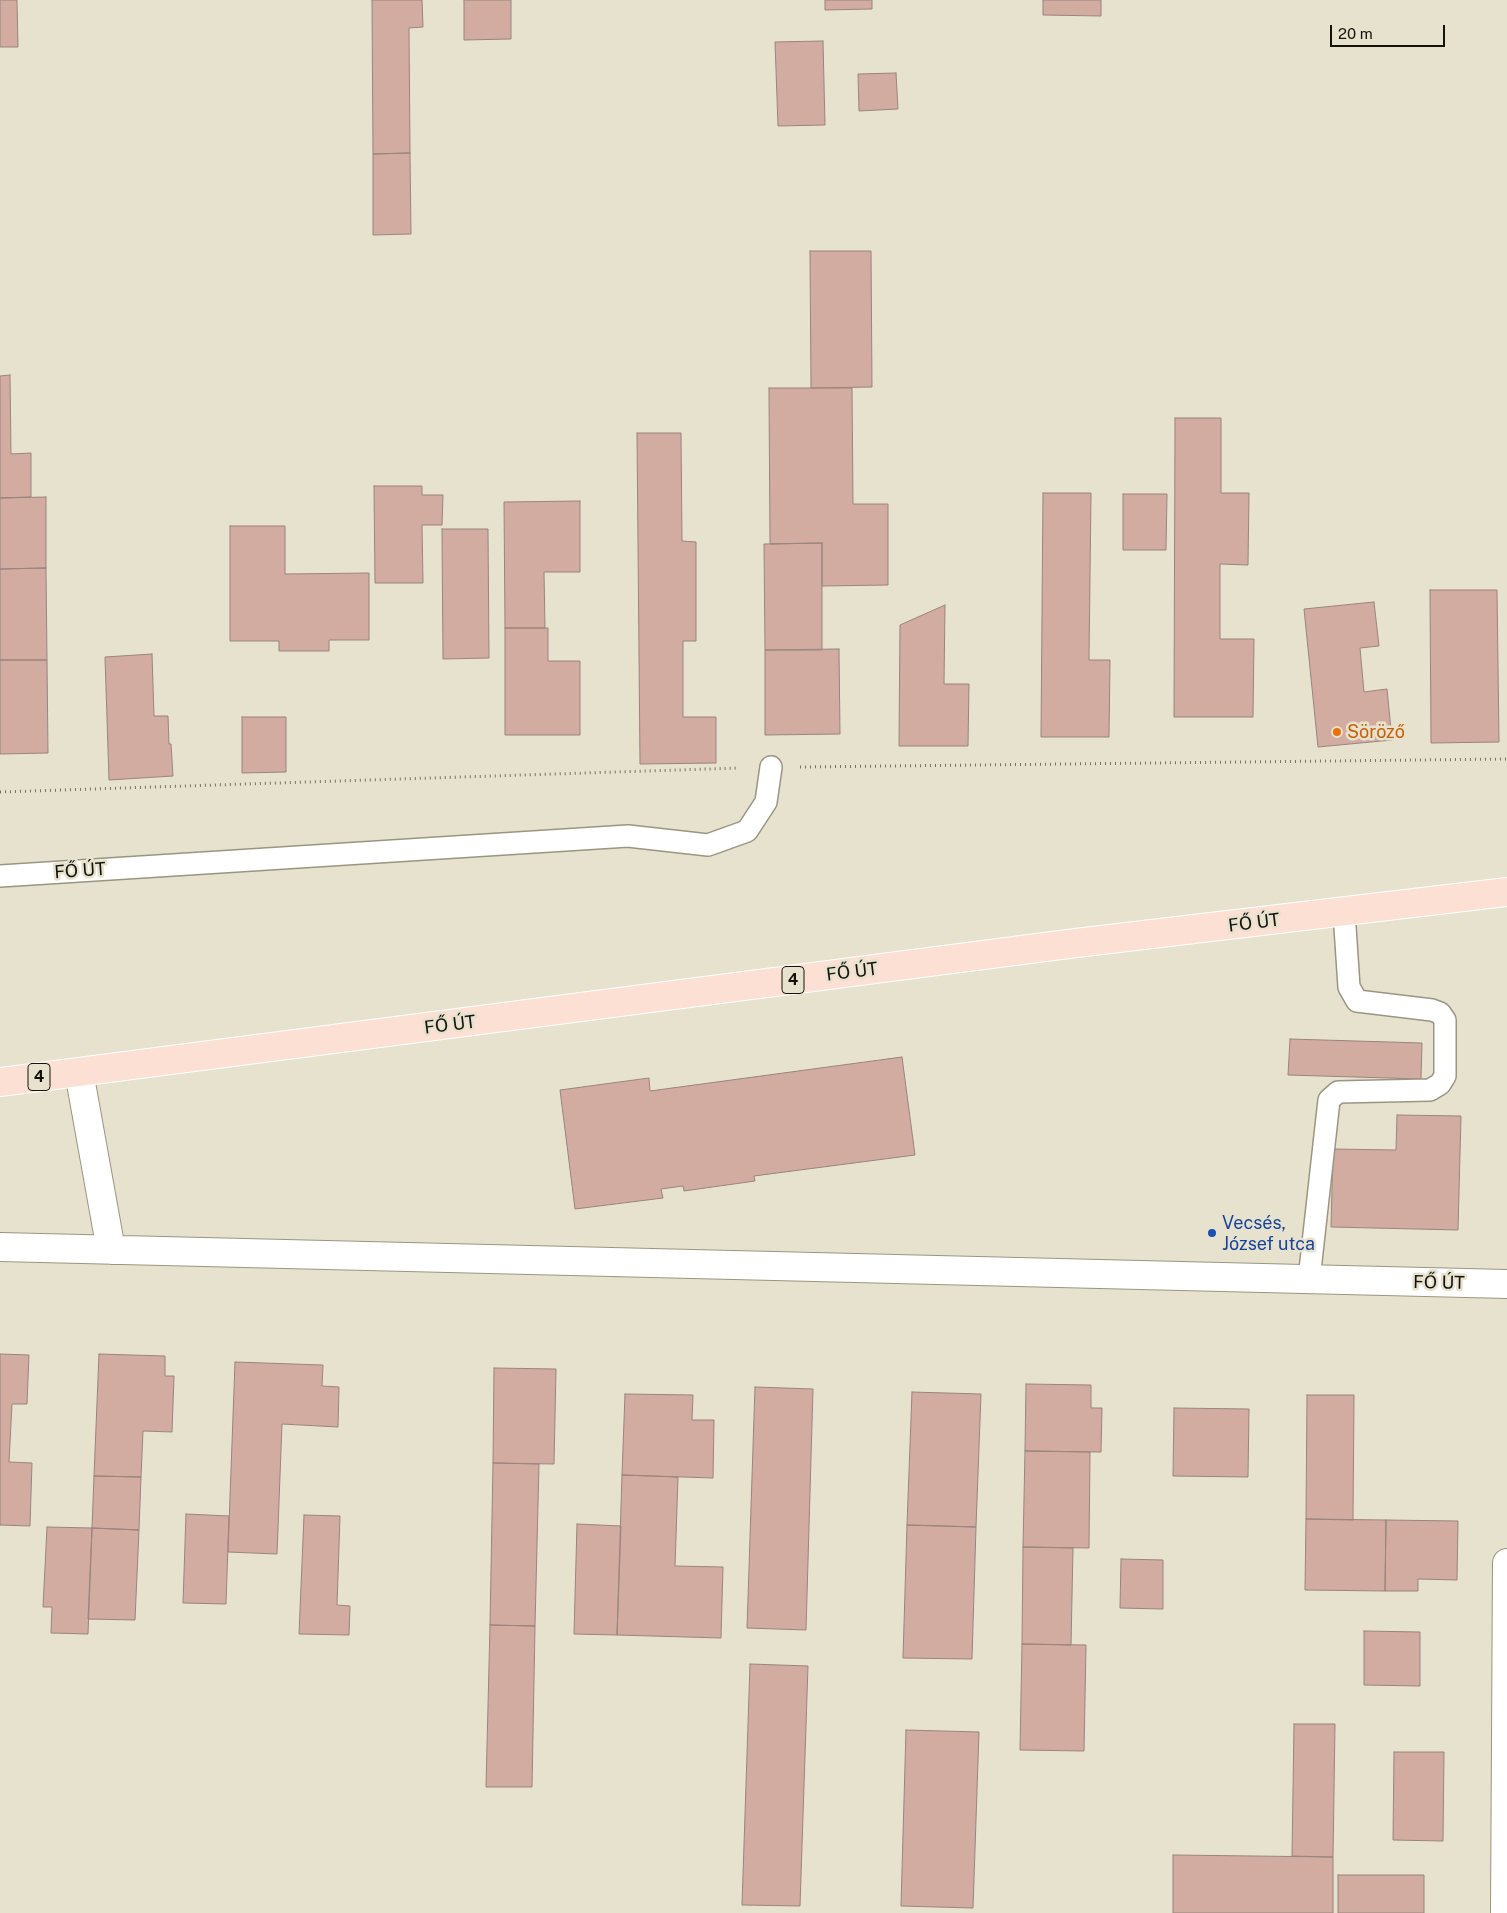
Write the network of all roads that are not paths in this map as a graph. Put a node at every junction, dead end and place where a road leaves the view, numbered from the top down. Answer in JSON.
{"nodes":[{"id":1,"x":771,"y":767,"type":"dead end"},
{"id":2,"x":0,"y":876,"type":"edge"},
{"id":3,"x":1507,"y":892,"type":"edge"},
{"id":4,"x":1344,"y":912,"type":"junction"},
{"id":5,"x":79,"y":1072,"type":"junction"},
{"id":6,"x":0,"y":1082,"type":"edge"},
{"id":7,"x":0,"y":1248,"type":"edge"},
{"id":8,"x":111,"y":1250,"type":"junction"},
{"id":9,"x":1309,"y":1279,"type":"junction"},
{"id":10,"x":1507,"y":1284,"type":"edge"},
{"id":11,"x":1507,"y":1563,"type":"edge"},
{"id":12,"x":1505,"y":1913,"type":"edge"}],
"edges":[{"from":1,"to":2,"type":"lane","name":"FŐ ÚT"},
{"from":3,"to":4,"type":"main road","name":"FŐ ÚT","number":"4"},
{"from":4,"to":5,"type":"main road","name":"FŐ ÚT","number":"4"},
{"from":4,"to":9,"type":"lane"},
{"from":5,"to":6,"type":"main road","name":"FŐ ÚT","number":"4"},
{"from":5,"to":8,"type":"street"},
{"from":7,"to":8,"type":"street","name":"FŐ ÚT"},
{"from":8,"to":9,"type":"street","name":"FŐ ÚT"},
{"from":9,"to":10,"type":"street","name":"FŐ ÚT"},
{"from":11,"to":12,"type":"street"}]}
